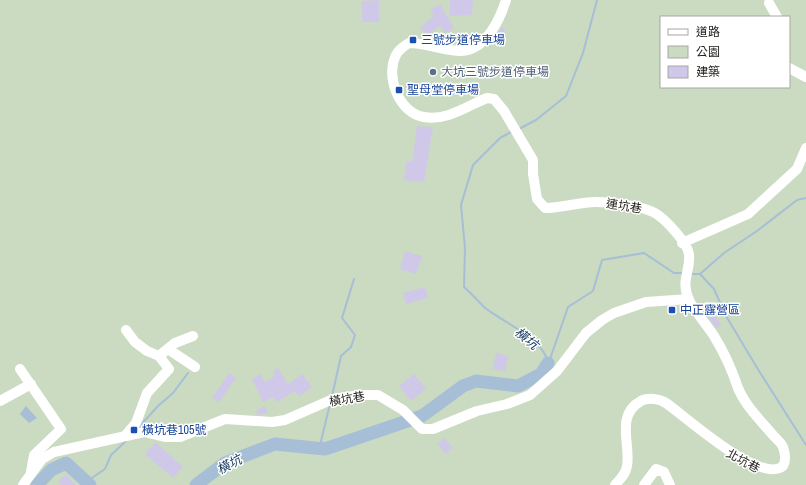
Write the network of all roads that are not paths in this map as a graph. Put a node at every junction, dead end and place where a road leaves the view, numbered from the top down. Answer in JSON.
{"nodes":[{"id":1,"x":506,"y":0,"type":"edge"},
{"id":2,"x":768,"y":3,"type":"dead end"},
{"id":3,"x":776,"y":16,"type":"edge"},
{"id":4,"x":790,"y":69,"type":"edge"},
{"id":5,"x":806,"y":77,"type":"edge"},
{"id":6,"x":806,"y":148,"type":"edge"},
{"id":7,"x":682,"y":243,"type":"junction"},
{"id":8,"x":689,"y":299,"type":"junction"},
{"id":9,"x":126,"y":330,"type":"dead end"},
{"id":10,"x":193,"y":336,"type":"dead end"},
{"id":11,"x":168,"y":349,"type":"junction"},
{"id":12,"x":159,"y":356,"type":"junction"},
{"id":13,"x":195,"y":367,"type":"dead end"},
{"id":14,"x":20,"y":369,"type":"dead end"},
{"id":15,"x":31,"y":384,"type":"junction"},
{"id":16,"x":0,"y":402,"type":"edge"},
{"id":17,"x":125,"y":436,"type":"junction"},
{"id":18,"x":31,"y":472,"type":"junction"},
{"id":19,"x":23,"y":485,"type":"edge"},
{"id":20,"x":614,"y":485,"type":"edge"},
{"id":21,"x":644,"y":485,"type":"edge"},
{"id":22,"x":670,"y":485,"type":"edge"}],
"edges":[{"from":1,"to":7,"type":"street","name":"連坑巷"},
{"from":2,"to":3,"type":"street"},
{"from":4,"to":5,"type":"street"},
{"from":6,"to":7,"type":"street"},
{"from":7,"to":8,"type":"street","name":"連坑巷"},
{"from":8,"to":17,"type":"street","name":"橫坑巷"},
{"from":8,"to":20,"type":"street","name":"北坑巷"},
{"from":9,"to":12,"type":"street"},
{"from":10,"to":11,"type":"street"},
{"from":11,"to":12,"type":"street"},
{"from":11,"to":13,"type":"street"},
{"from":12,"to":17,"type":"street"},
{"from":14,"to":15,"type":"street"},
{"from":15,"to":16,"type":"street"},
{"from":15,"to":18,"type":"street"},
{"from":17,"to":18,"type":"street","name":"橫坑巷"},
{"from":18,"to":19,"type":"street","name":"橫坑巷"},
{"from":21,"to":22,"type":"street"}]}
